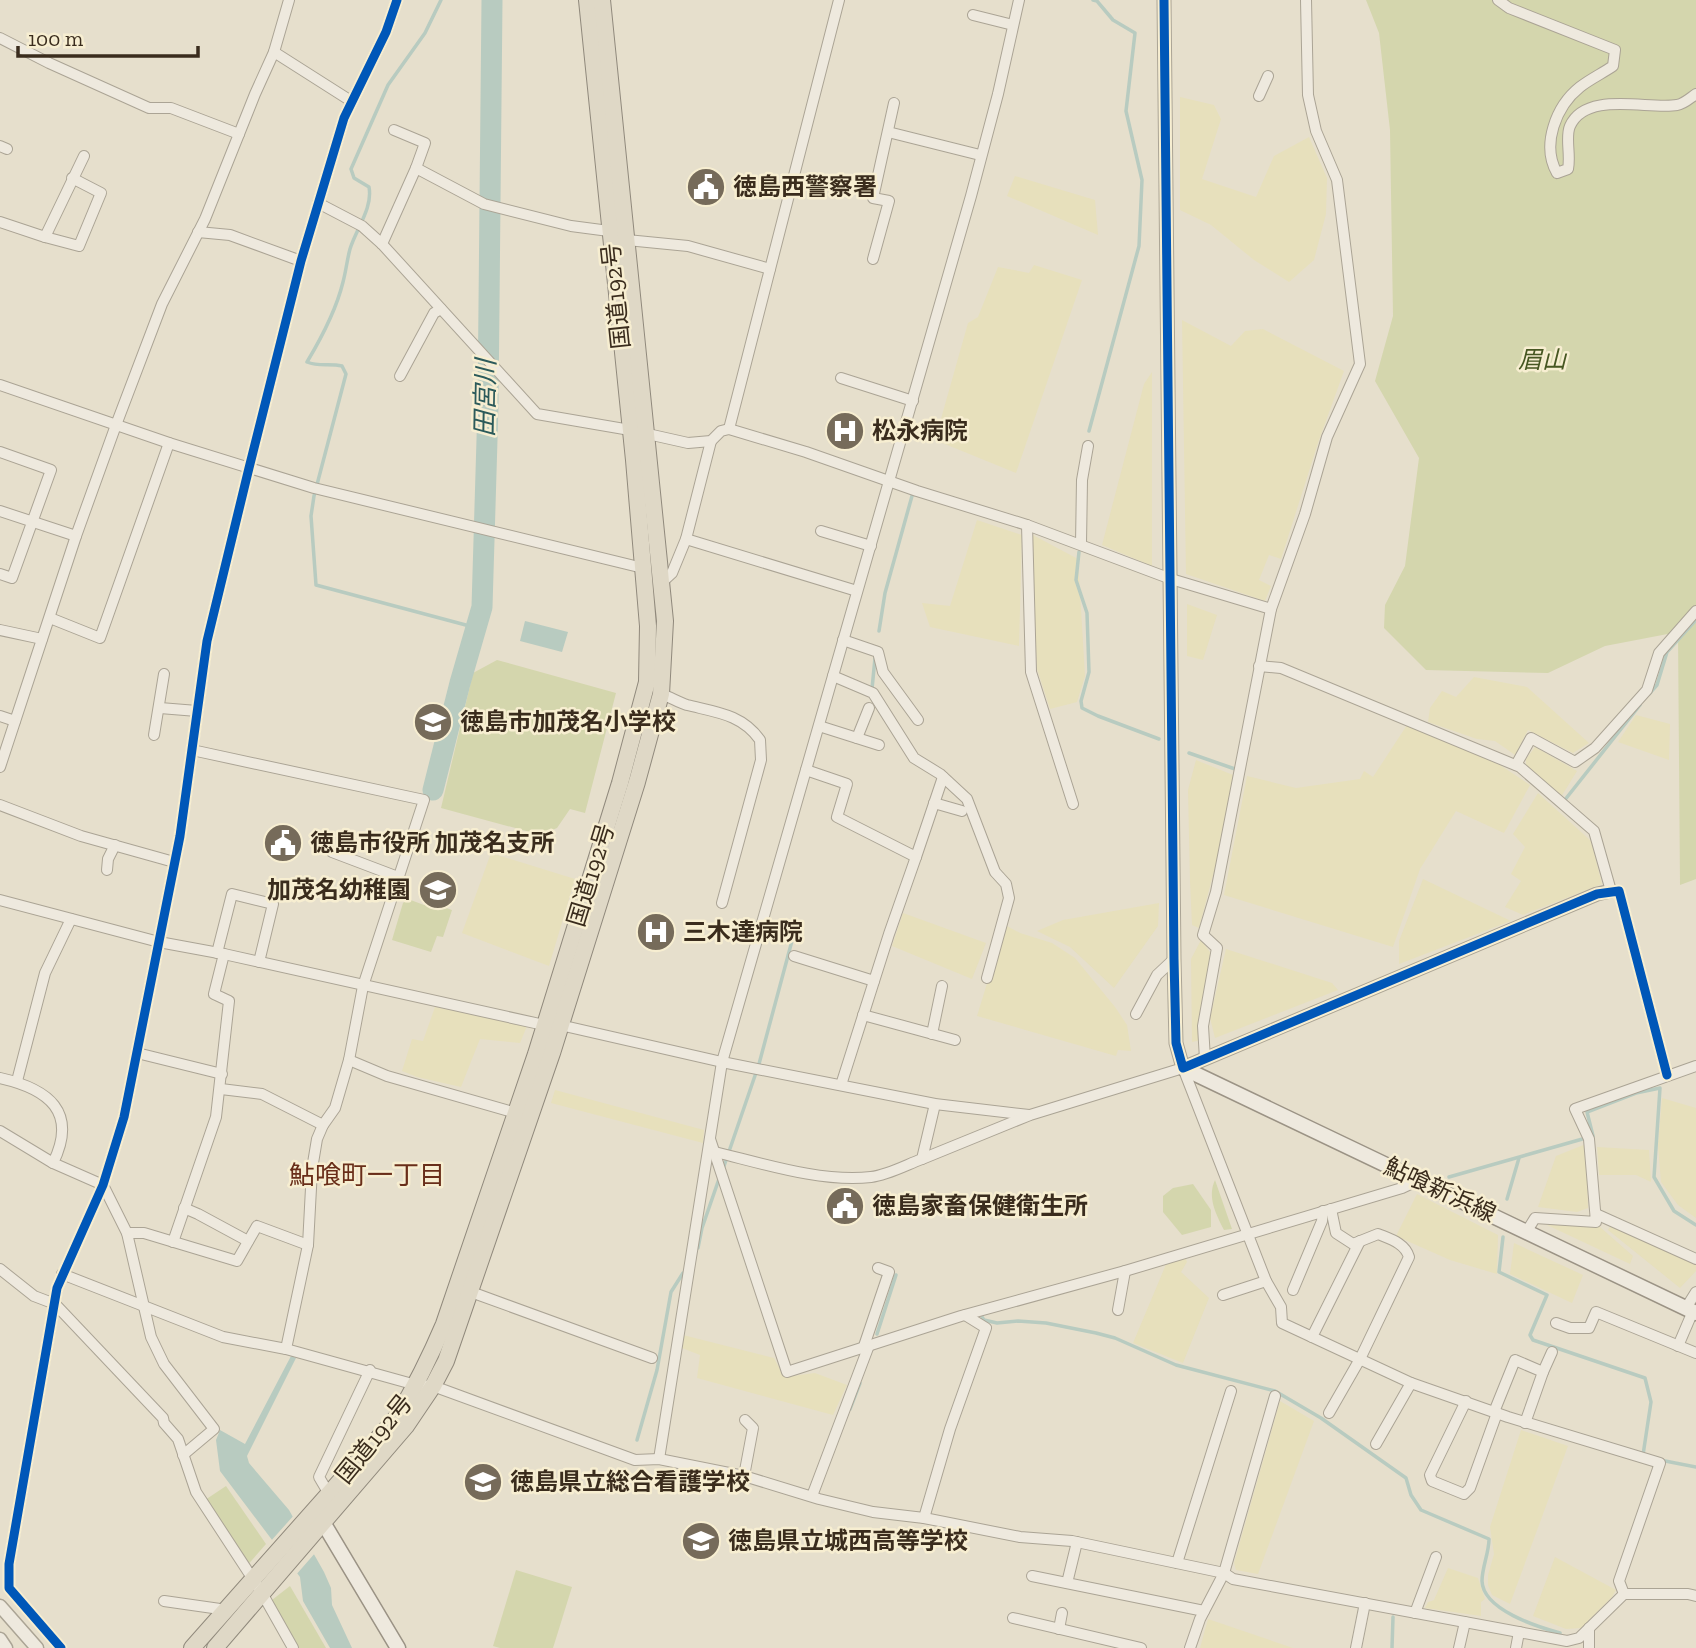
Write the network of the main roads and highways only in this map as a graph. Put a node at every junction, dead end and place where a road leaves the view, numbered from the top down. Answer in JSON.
{"nodes":[{"id":1,"x":587,"y":0,"type":"edge"},
{"id":2,"x":602,"y":0,"type":"edge"},
{"id":3,"x":552,"y":1025,"type":"junction"},
{"id":4,"x":1183,"y":1068,"type":"road end"},
{"id":5,"x":1692,"y":1311,"type":"edge"},
{"id":6,"x":425,"y":1385,"type":"junction"},
{"id":7,"x":314,"y":1523,"type":"junction"},
{"id":8,"x":258,"y":1587,"type":"junction"},
{"id":9,"x":192,"y":1648,"type":"edge"},
{"id":10,"x":215,"y":1648,"type":"edge"},
{"id":11,"x":398,"y":1648,"type":"edge"}],
"edges":[{"from":1,"to":3,"type":"highway","name":"国道192号"},
{"from":2,"to":3,"type":"highway","name":"国道192号"},
{"from":3,"to":6,"type":"highway","name":"国道192号"},
{"from":3,"to":6,"type":"highway","name":"国道192号"},
{"from":4,"to":5,"type":"main road","name":"鮎喰新浜線"},
{"from":6,"to":7,"type":"highway","name":"国道192号"},
{"from":6,"to":7,"type":"highway","name":"国道192号"},
{"from":7,"to":8,"type":"highway","name":"国道192号"},
{"from":7,"to":11,"type":"main road"},
{"from":8,"to":9,"type":"highway","name":"国道192号"},
{"from":8,"to":10,"type":"highway","name":"国道192号"}]}
